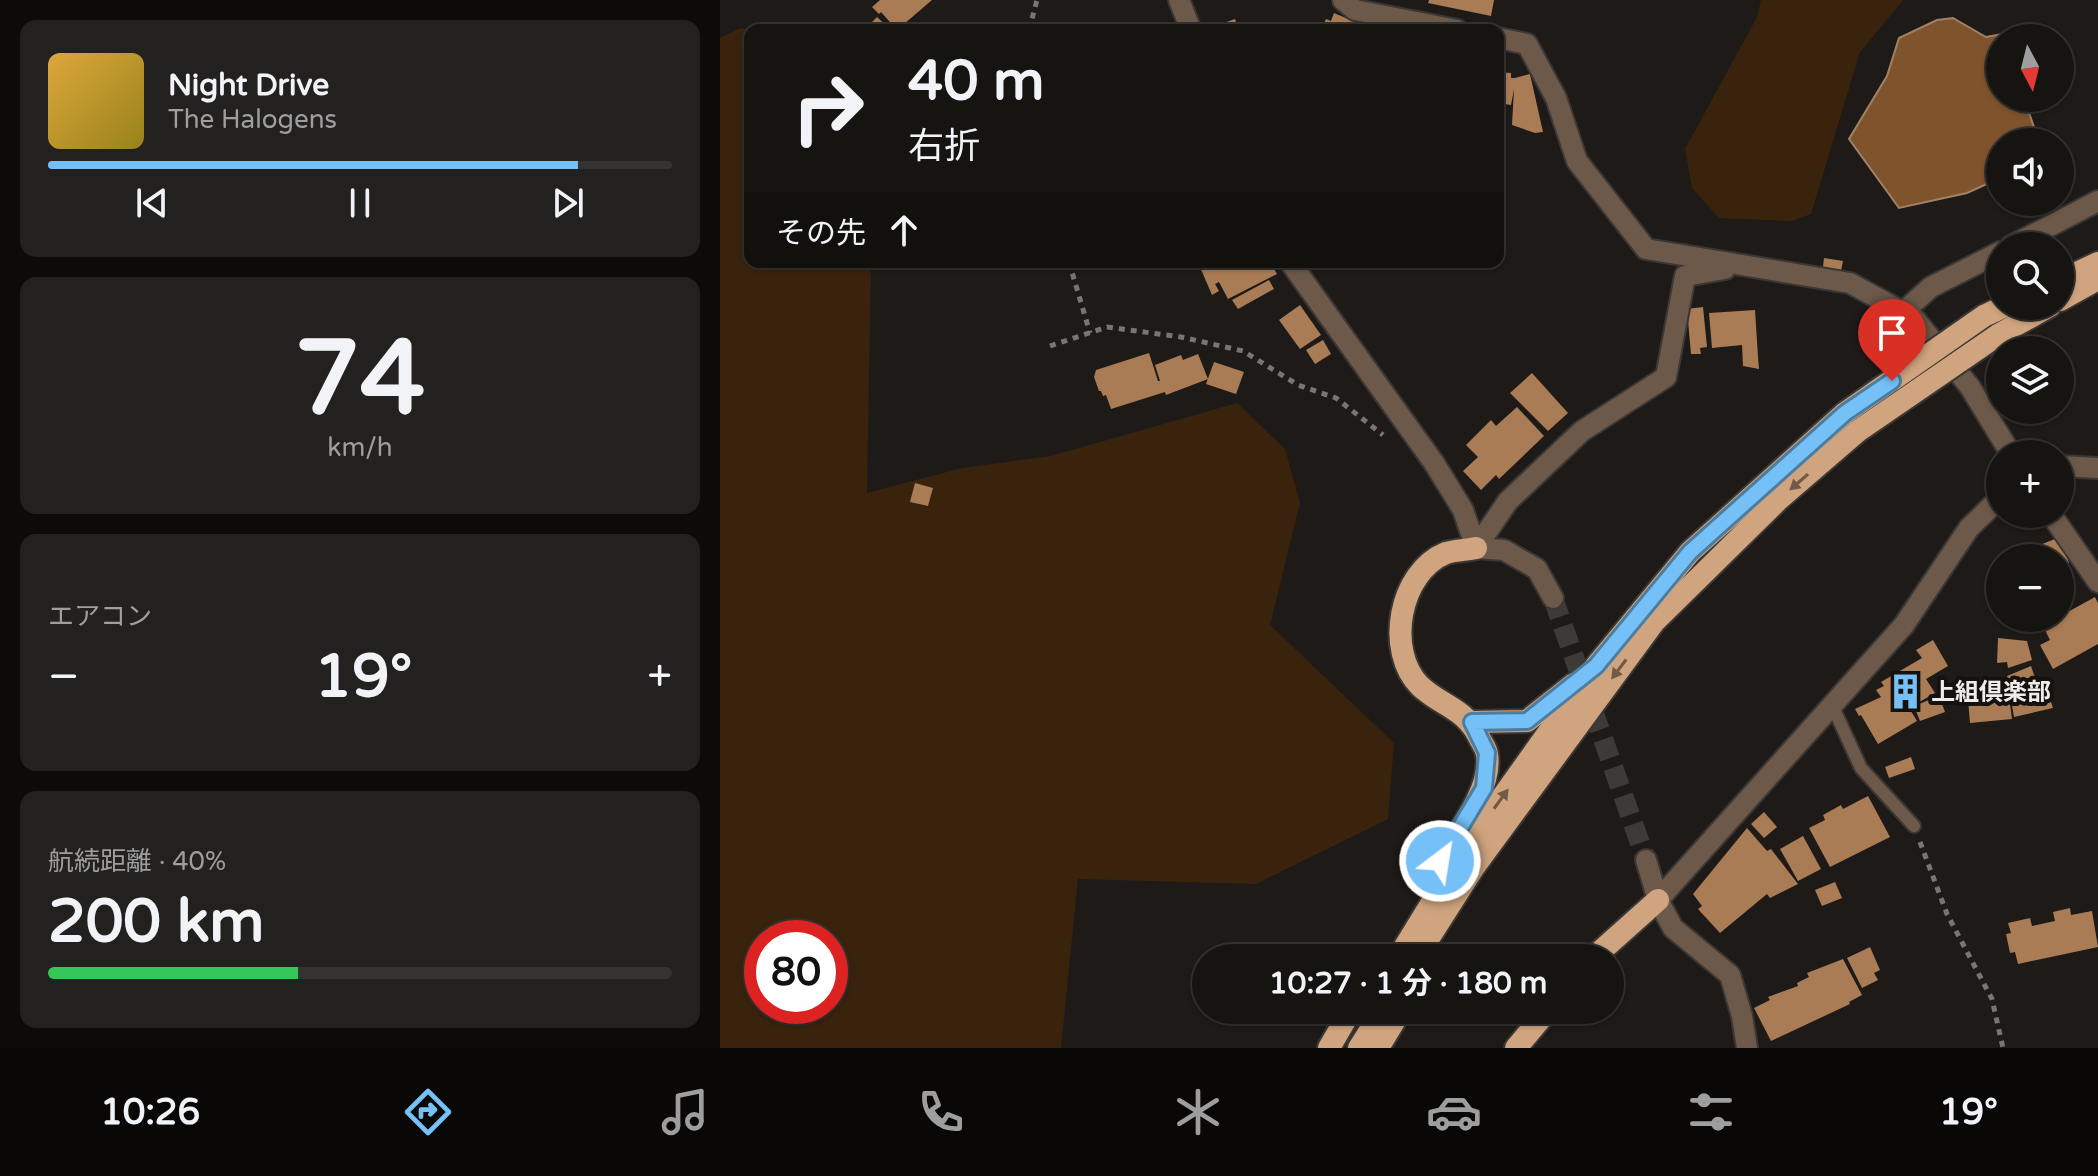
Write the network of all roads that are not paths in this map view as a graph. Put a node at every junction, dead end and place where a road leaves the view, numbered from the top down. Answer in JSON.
{"nodes":[{"id":1,"x":1179,"y":0,"type":"edge"},
{"id":2,"x":1343,"y":0,"type":"edge"},
{"id":3,"x":1189,"y":24,"type":"edge"},
{"id":4,"x":1426,"y":24,"type":"edge"},
{"id":5,"x":1504,"y":39,"type":"edge"},
{"id":6,"x":2098,"y":201,"type":"edge"},
{"id":7,"x":2038,"y":232,"type":"edge"},
{"id":8,"x":1986,"y":259,"type":"edge"},
{"id":9,"x":2098,"y":263,"type":"edge"},
{"id":10,"x":1741,"y":266,"type":"junction"},
{"id":11,"x":1294,"y":268,"type":"edge"},
{"id":12,"x":2074,"y":274,"type":"edge"},
{"id":13,"x":2098,"y":279,"type":"edge"},
{"id":14,"x":2074,"y":292,"type":"edge"},
{"id":15,"x":1902,"y":313,"type":"junction"},
{"id":16,"x":1986,"y":315,"type":"edge"},
{"id":17,"x":2025,"y":320,"type":"edge"},
{"id":18,"x":1852,"y":422,"type":"junction"},
{"id":19,"x":2002,"y":440,"type":"edge"},
{"id":20,"x":2074,"y":467,"type":"edge"},
{"id":21,"x":2098,"y":468,"type":"edge"},
{"id":22,"x":1986,"y":512,"type":"edge"},
{"id":23,"x":2061,"y":528,"type":"edge"},
{"id":24,"x":1476,"y":548,"type":"junction"},
{"id":25,"x":2098,"y":582,"type":"edge"},
{"id":26,"x":1553,"y":598,"type":"tunnel mouth"},
{"id":27,"x":1596,"y":666,"type":"junction"},
{"id":28,"x":1832,"y":705,"type":"junction"},
{"id":29,"x":1472,"y":722,"type":"junction"},
{"id":30,"x":1914,"y":826,"type":"road end"},
{"id":31,"x":1646,"y":860,"type":"tunnel mouth"},
{"id":32,"x":1474,"y":867,"type":"junction"},
{"id":33,"x":1658,"y":900,"type":"junction"},
{"id":34,"x":1390,"y":944,"type":"edge"},
{"id":35,"x":1407,"y":944,"type":"edge"},
{"id":36,"x":1425,"y":944,"type":"edge"},
{"id":37,"x":1438,"y":944,"type":"edge"},
{"id":38,"x":1609,"y":944,"type":"edge"},
{"id":39,"x":1343,"y":1024,"type":"edge"},
{"id":40,"x":1358,"y":1024,"type":"edge"},
{"id":41,"x":1374,"y":1024,"type":"edge"},
{"id":42,"x":1393,"y":1024,"type":"edge"},
{"id":43,"x":1536,"y":1024,"type":"edge"},
{"id":44,"x":1329,"y":1048,"type":"edge"},
{"id":45,"x":1343,"y":1048,"type":"edge"},
{"id":46,"x":1359,"y":1048,"type":"edge"},
{"id":47,"x":1378,"y":1048,"type":"edge"},
{"id":48,"x":1516,"y":1048,"type":"edge"},
{"id":49,"x":1747,"y":1048,"type":"edge"}],
"edges":[{"from":1,"to":3,"type":"street"},
{"from":2,"to":4,"type":"street"},
{"from":5,"to":10,"type":"street"},
{"from":6,"to":7,"type":"street"},
{"from":8,"to":15,"type":"street"},
{"from":9,"to":12,"type":"highway"},
{"from":10,"to":15,"type":"street"},
{"from":10,"to":24,"type":"street"},
{"from":11,"to":24,"type":"street"},
{"from":13,"to":14,"type":"highway"},
{"from":15,"to":19,"type":"street"},
{"from":16,"to":18,"type":"highway","bridge":true},
{"from":17,"to":18,"type":"highway","bridge":true},
{"from":18,"to":27,"type":"highway"},
{"from":18,"to":32,"type":"highway","one_way":true},
{"from":20,"to":21,"type":"street"},
{"from":22,"to":28,"type":"street"},
{"from":23,"to":25,"type":"street"},
{"from":24,"to":26,"type":"street"},
{"from":24,"to":29,"type":"highway"},
{"from":27,"to":29,"type":"highway"},
{"from":35,"to":27,"type":"highway","one_way":true},
{"from":28,"to":30,"type":"lane"},
{"from":28,"to":33,"type":"street"},
{"from":29,"to":34,"type":"highway"},
{"from":31,"to":33,"type":"street"},
{"from":32,"to":36,"type":"highway"},
{"from":32,"to":37,"type":"highway"},
{"from":33,"to":38,"type":"highway"},
{"from":33,"to":49,"type":"street"},
{"from":39,"to":44,"type":"highway"},
{"from":40,"to":45,"type":"highway"},
{"from":41,"to":46,"type":"highway"},
{"from":42,"to":47,"type":"highway"},
{"from":43,"to":48,"type":"highway"}]}
